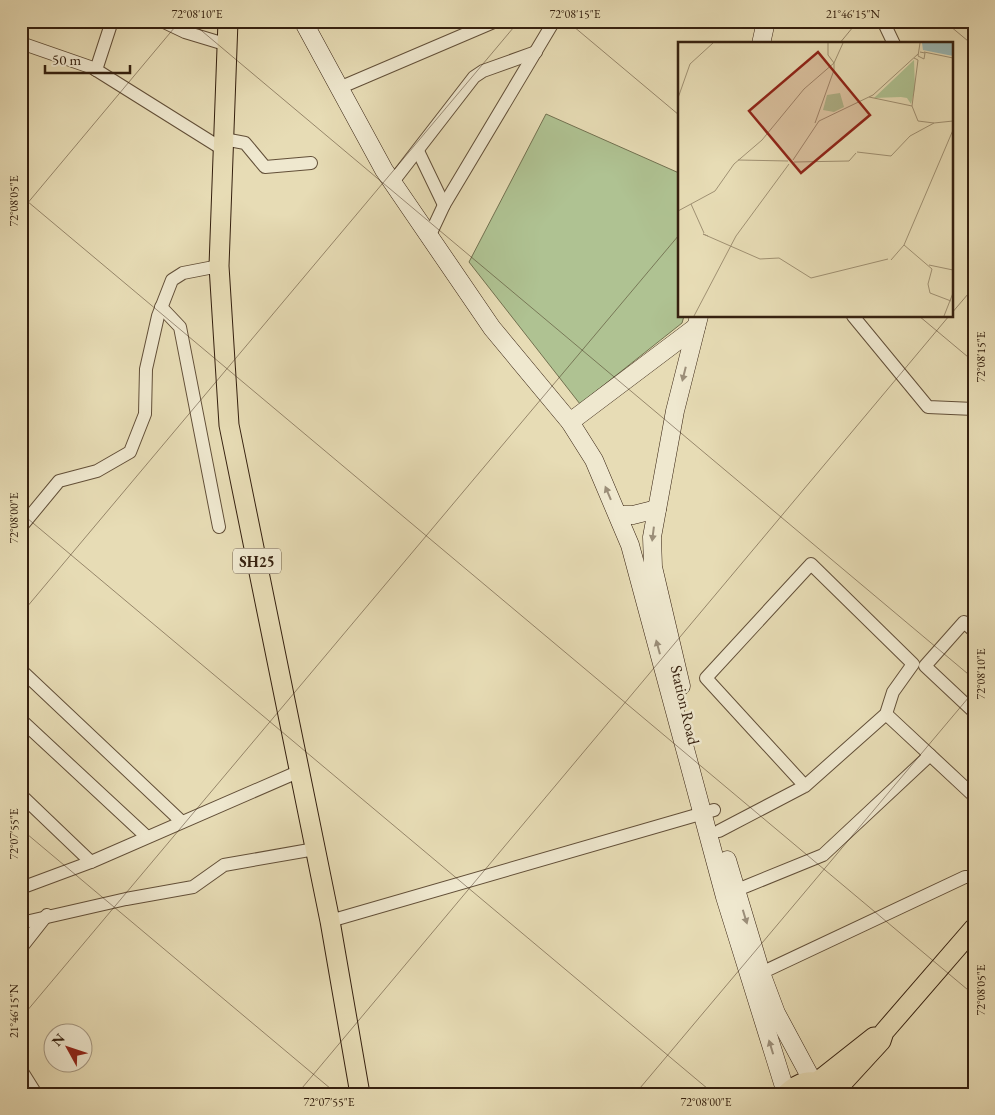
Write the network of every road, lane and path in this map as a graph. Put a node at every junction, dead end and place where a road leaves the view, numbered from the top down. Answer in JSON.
{"nodes":[{"id":1,"x":112,"y":21,"type":"edge"},
{"id":2,"x":162,"y":21,"type":"edge"},
{"id":3,"x":228,"y":21,"type":"edge"},
{"id":4,"x":303,"y":21,"type":"edge"},
{"id":5,"x":496,"y":21,"type":"edge"},
{"id":6,"x":554,"y":21,"type":"edge"},
{"id":7,"x":766,"y":21,"type":"edge"},
{"id":8,"x":883,"y":21,"type":"edge"},
{"id":9,"x":21,"y":42,"type":"edge"},
{"id":10,"x":761,"y":42,"type":"edge"},
{"id":11,"x":893,"y":42,"type":"edge"},
{"id":12,"x":228,"y":45,"type":"junction"},
{"id":13,"x":536,"y":52,"type":"junction"},
{"id":14,"x":96,"y":70,"type":"junction"},
{"id":15,"x":339,"y":88,"type":"junction"},
{"id":16,"x":224,"y":144,"type":"junction"},
{"id":17,"x":418,"y":151,"type":"junction"},
{"id":18,"x":311,"y":163,"type":"dead end"},
{"id":19,"x":392,"y":182,"type":"junction"},
{"id":20,"x":444,"y":205,"type":"junction"},
{"id":21,"x":429,"y":236,"type":"junction"},
{"id":22,"x":219,"y":266,"type":"junction"},
{"id":23,"x":161,"y":307,"type":"junction"},
{"id":24,"x":855,"y":318,"type":"edge"},
{"id":25,"x":698,"y":322,"type":"edge"},
{"id":26,"x":974,"y":409,"type":"edge"},
{"id":27,"x":570,"y":422,"type":"junction"},
{"id":28,"x":657,"y":509,"type":"junction"},
{"id":29,"x":618,"y":515,"type":"junction"},
{"id":30,"x":21,"y":527,"type":"edge"},
{"id":31,"x":219,"y":527,"type":"dead end"},
{"id":32,"x":974,"y":631,"type":"edge"},
{"id":33,"x":21,"y":670,"type":"edge"},
{"id":34,"x":974,"y":712,"type":"edge"},
{"id":35,"x":886,"y":714,"type":"junction"},
{"id":36,"x":21,"y":720,"type":"edge"},
{"id":37,"x":930,"y":756,"type":"junction"},
{"id":38,"x":300,"y":771,"type":"junction"},
{"id":39,"x":806,"y":786,"type":"junction"},
{"id":40,"x":21,"y":795,"type":"edge"},
{"id":41,"x":974,"y":796,"type":"edge"},
{"id":42,"x":708,"y":812,"type":"junction"},
{"id":43,"x":182,"y":822,"type":"junction"},
{"id":44,"x":719,"y":831,"type":"junction"},
{"id":45,"x":147,"y":837,"type":"junction"},
{"id":46,"x":315,"y":849,"type":"junction"},
{"id":47,"x":91,"y":862,"type":"junction"},
{"id":48,"x":974,"y":877,"type":"edge"},
{"id":49,"x":24,"y":883,"type":"edge"},
{"id":50,"x":737,"y":890,"type":"junction"},
{"id":51,"x":47,"y":915,"type":"junction"},
{"id":52,"x":330,"y":921,"type":"junction"},
{"id":53,"x":21,"y":923,"type":"edge"},
{"id":54,"x":974,"y":928,"type":"edge"},
{"id":55,"x":21,"y":948,"type":"edge"},
{"id":56,"x":761,"y":973,"type":"junction"},
{"id":57,"x":884,"y":1032,"type":"junction"},
{"id":58,"x":21,"y":1070,"type":"edge"},
{"id":59,"x":815,"y":1081,"type":"junction"},
{"id":60,"x":838,"y":1092,"type":"edge"},
{"id":61,"x":786,"y":1093,"type":"edge"},
{"id":62,"x":36,"y":1094,"type":"edge"},
{"id":63,"x":360,"y":1094,"type":"edge"}],
"edges":[{"from":1,"to":14,"type":"street"},
{"from":2,"to":12,"type":"street"},
{"from":3,"to":12,"type":"main road","number":"SH25"},
{"from":4,"to":15,"type":"main road"},
{"from":5,"to":15,"type":"street"},
{"from":6,"to":13,"type":"street"},
{"from":7,"to":10,"type":"main road"},
{"from":8,"to":11,"type":"street"},
{"from":9,"to":14,"type":"street"},
{"from":12,"to":16,"type":"main road","number":"SH25"},
{"from":13,"to":17,"type":"street"},
{"from":13,"to":20,"type":"street"},
{"from":14,"to":16,"type":"street"},
{"from":15,"to":19,"type":"main road"},
{"from":16,"to":18,"type":"street"},
{"from":16,"to":22,"type":"main road","number":"SH25"},
{"from":17,"to":19,"type":"street"},
{"from":17,"to":20,"type":"street"},
{"from":19,"to":21,"type":"main road"},
{"from":20,"to":21,"type":"street"},
{"from":21,"to":27,"type":"main road"},
{"from":22,"to":23,"type":"street"},
{"from":22,"to":38,"type":"main road","number":"SH25"},
{"from":23,"to":30,"type":"street"},
{"from":23,"to":31,"type":"street"},
{"from":24,"to":26,"type":"street"},
{"from":25,"to":27,"type":"main road"},
{"from":25,"to":28,"type":"main road","name":"Station Road","one_way":true},
{"from":29,"to":27,"type":"main road","one_way":true},
{"from":28,"to":29,"type":"main road"},
{"from":28,"to":42,"type":"main road","name":"Station Road","one_way":true},
{"from":42,"to":29,"type":"main road","one_way":true},
{"from":32,"to":34,"type":"street"},
{"from":33,"to":43,"type":"street"},
{"from":35,"to":37,"type":"street"},
{"from":35,"to":39,"type":"street"},
{"from":35,"to":39,"type":"street"},
{"from":36,"to":45,"type":"street"},
{"from":37,"to":41,"type":"street"},
{"from":37,"to":50,"type":"street"},
{"from":38,"to":43,"type":"street"},
{"from":38,"to":46,"type":"main road","number":"SH25"},
{"from":39,"to":44,"type":"street"},
{"from":40,"to":47,"type":"street"},
{"from":42,"to":44,"type":"main road","name":"Station Road"},
{"from":42,"to":52,"type":"street"},
{"from":61,"to":42,"type":"main road","one_way":true},
{"from":43,"to":45,"type":"street"},
{"from":44,"to":50,"type":"main road","name":"Station Road"},
{"from":45,"to":47,"type":"street"},
{"from":46,"to":51,"type":"street"},
{"from":46,"to":52,"type":"main road","number":"SH25"},
{"from":47,"to":49,"type":"street"},
{"from":48,"to":56,"type":"street"},
{"from":50,"to":56,"type":"main road","name":"Station Road","one_way":true},
{"from":51,"to":53,"type":"street"},
{"from":51,"to":55,"type":"street"},
{"from":52,"to":63,"type":"main road","number":"SH25"},
{"from":54,"to":57,"type":"main road"},
{"from":56,"to":59,"type":"main road","name":"Station Road"},
{"from":57,"to":59,"type":"main road"},
{"from":57,"to":60,"type":"main road"},
{"from":58,"to":62,"type":"street"},
{"from":59,"to":60,"type":"main road"},
{"from":59,"to":61,"type":"main road"}]}
